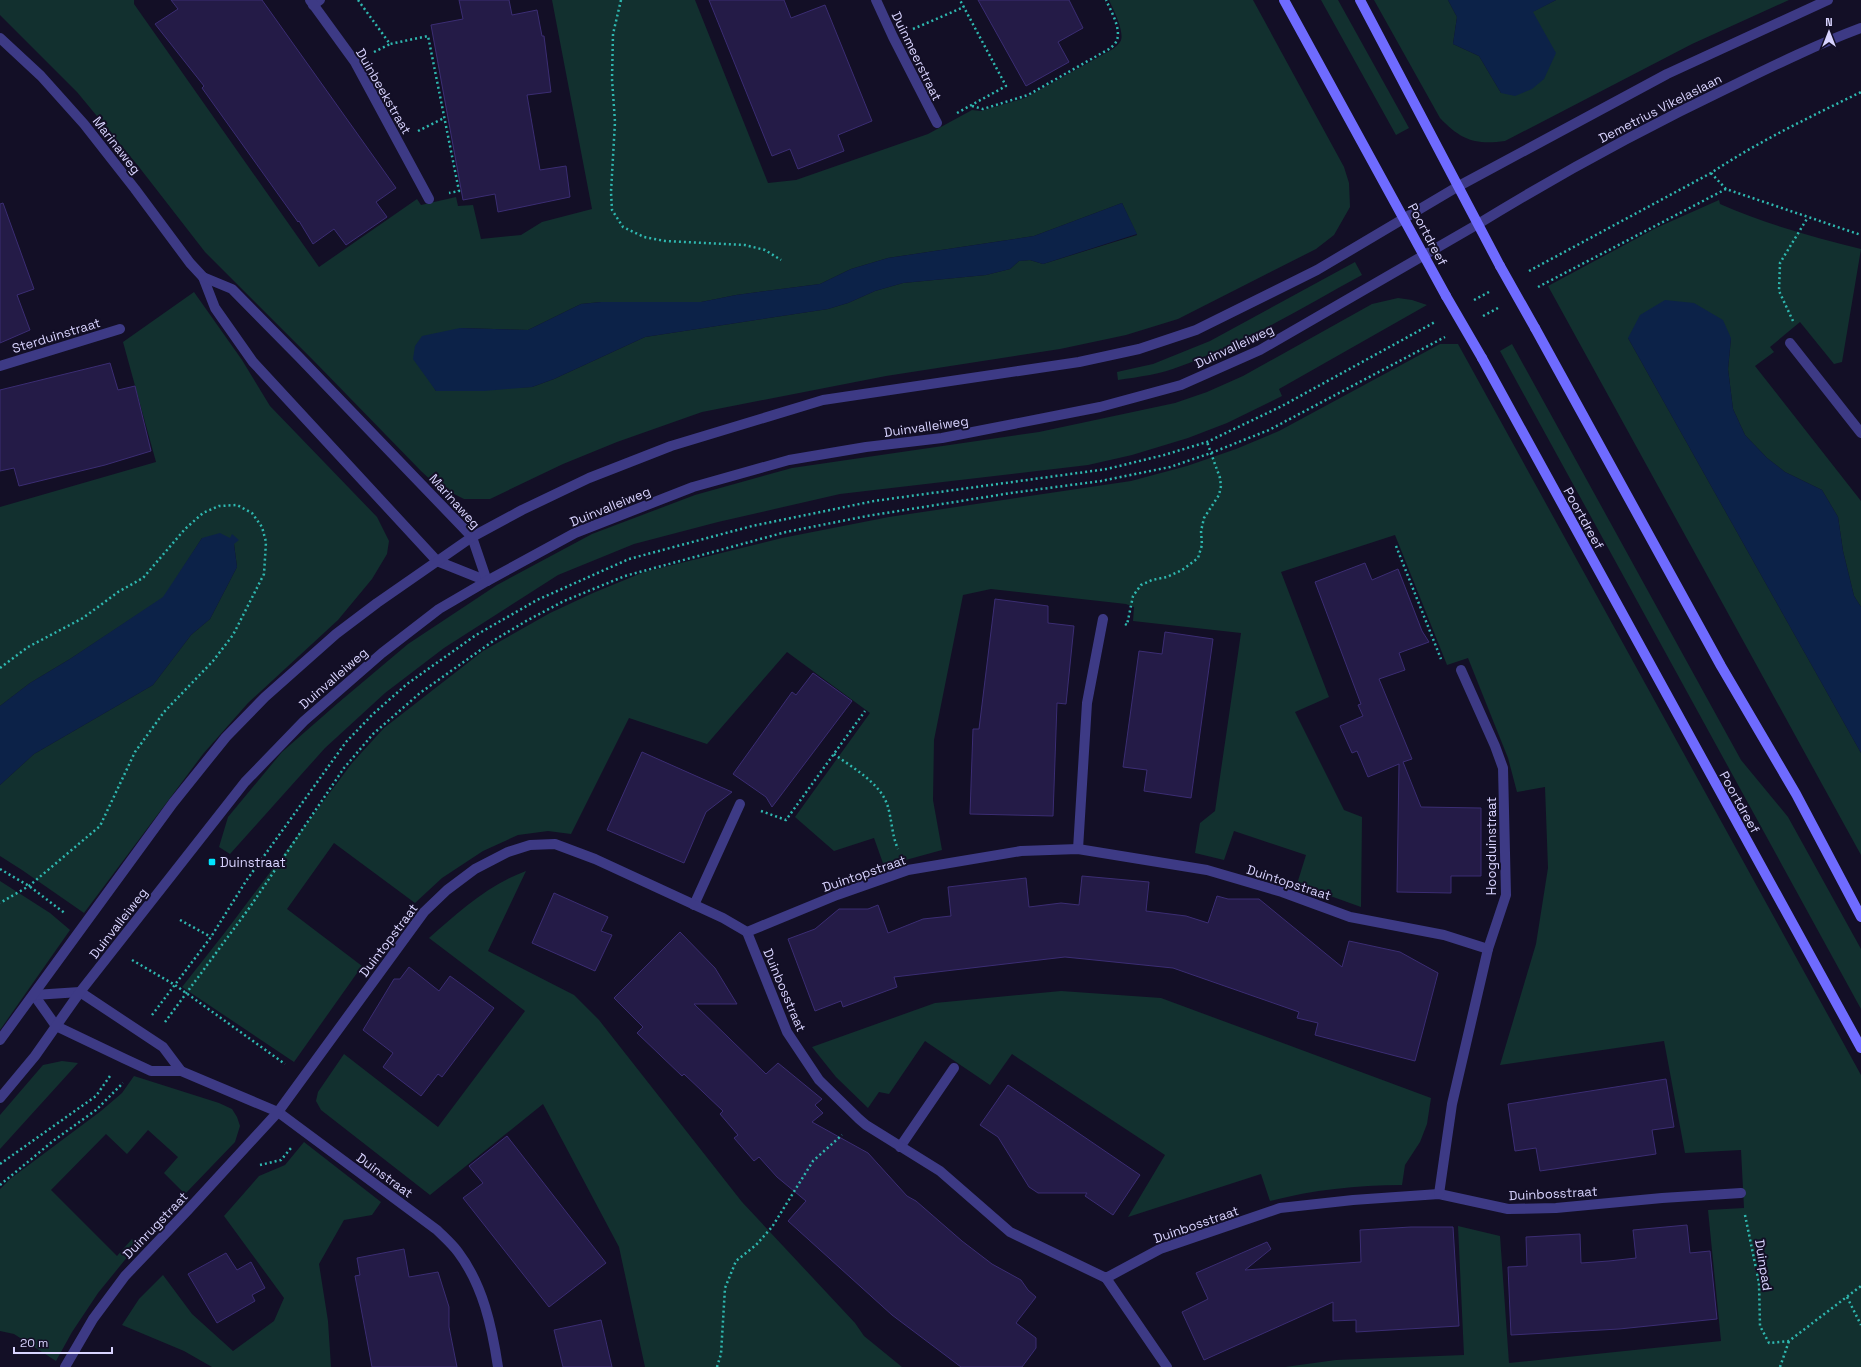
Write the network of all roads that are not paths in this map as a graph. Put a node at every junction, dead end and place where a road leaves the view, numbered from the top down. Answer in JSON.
{"nodes":[{"id":1,"x":876,"y":0,"type":"edge"},
{"id":2,"x":1284,"y":0,"type":"edge"},
{"id":3,"x":1360,"y":0,"type":"edge"},
{"id":4,"x":1828,"y":0,"type":"edge"},
{"id":5,"x":314,"y":2,"type":"edge"},
{"id":6,"x":1861,"y":28,"type":"edge"},
{"id":7,"x":0,"y":38,"type":"edge"},
{"id":8,"x":937,"y":123,"type":"road end"},
{"id":9,"x":1457,"y":187,"type":"junction"},
{"id":10,"x":429,"y":199,"type":"road end"},
{"id":11,"x":1405,"y":219,"type":"junction"},
{"id":12,"x":1478,"y":224,"type":"junction"},
{"id":13,"x":1423,"y":255,"type":"junction"},
{"id":14,"x":203,"y":277,"type":"junction"},
{"id":15,"x":120,"y":329,"type":"dead end"},
{"id":16,"x":1790,"y":344,"type":"road end"},
{"id":17,"x":0,"y":366,"type":"edge"},
{"id":18,"x":1861,"y":433,"type":"edge"},
{"id":19,"x":472,"y":537,"type":"junction"},
{"id":20,"x":437,"y":561,"type":"junction"},
{"id":21,"x":487,"y":581,"type":"junction"},
{"id":22,"x":1103,"y":619,"type":"road end"},
{"id":23,"x":1461,"y":670,"type":"road end"},
{"id":24,"x":740,"y":804,"type":"road end"},
{"id":25,"x":1078,"y":849,"type":"junction"},
{"id":26,"x":694,"y":905,"type":"junction"},
{"id":27,"x":1861,"y":917,"type":"edge"},
{"id":28,"x":747,"y":932,"type":"junction"},
{"id":29,"x":1488,"y":949,"type":"junction"},
{"id":30,"x":80,"y":992,"type":"junction"},
{"id":31,"x":34,"y":995,"type":"junction"},
{"id":32,"x":56,"y":1026,"type":"junction"},
{"id":33,"x":0,"y":1040,"type":"edge"},
{"id":34,"x":1861,"y":1048,"type":"edge"},
{"id":35,"x":954,"y":1068,"type":"dead end"},
{"id":36,"x":181,"y":1071,"type":"junction"},
{"id":37,"x":0,"y":1098,"type":"edge"},
{"id":38,"x":278,"y":1112,"type":"junction"},
{"id":39,"x":900,"y":1147,"type":"junction"},
{"id":40,"x":1741,"y":1193,"type":"road end"},
{"id":41,"x":1439,"y":1194,"type":"junction"},
{"id":42,"x":1106,"y":1278,"type":"junction"},
{"id":43,"x":65,"y":1367,"type":"edge"},
{"id":44,"x":498,"y":1367,"type":"edge"},
{"id":45,"x":1167,"y":1367,"type":"edge"}],
"edges":[{"from":1,"to":8,"type":"street","name":"Duinmeerstraat"},
{"from":2,"to":11,"type":"main road","name":"Poortdreef"},
{"from":3,"to":9,"type":"main road"},
{"from":4,"to":9,"type":"street","name":"Demetrius Vikelaslaan"},
{"from":5,"to":10,"type":"street","name":"Duinbeekstraat"},
{"from":6,"to":12,"type":"street","name":"Demetrius Vikelaslaan"},
{"from":7,"to":14,"type":"street","name":"Marinaweg"},
{"from":9,"to":11,"type":"street","name":"Demetrius Vikelaslaan"},
{"from":9,"to":12,"type":"main road"},
{"from":11,"to":13,"type":"main road","name":"Poortdreef"},
{"from":11,"to":19,"type":"street","name":"Duinvalleiweg"},
{"from":12,"to":13,"type":"street","name":"Demetrius Vikelaslaan"},
{"from":12,"to":27,"type":"main road","bridge":true},
{"from":13,"to":21,"type":"street","name":"Duinvalleiweg"},
{"from":13,"to":34,"type":"main road","name":"Poortdreef","bridge":true},
{"from":14,"to":19,"type":"street","name":"Marinaweg"},
{"from":14,"to":20,"type":"street","name":"Marinaweg"},
{"from":15,"to":17,"type":"street","name":"Sterduinstraat"},
{"from":16,"to":18,"type":"street"},
{"from":19,"to":20,"type":"street","name":"Duinvalleiweg"},
{"from":19,"to":21,"type":"street","name":"Marinaweg"},
{"from":20,"to":21,"type":"street","name":"Marinaweg"},
{"from":20,"to":31,"type":"street","name":"Duinvalleiweg"},
{"from":21,"to":30,"type":"street","name":"Duinvalleiweg"},
{"from":22,"to":25,"type":"street"},
{"from":23,"to":29,"type":"street","name":"Hoogduinstraat"},
{"from":24,"to":26,"type":"street"},
{"from":25,"to":28,"type":"street","name":"Duintopstraat"},
{"from":25,"to":29,"type":"street","name":"Duintopstraat"},
{"from":26,"to":28,"type":"street","name":"Duintopstraat"},
{"from":26,"to":38,"type":"street","name":"Duintopstraat"},
{"from":28,"to":39,"type":"street","name":"Duinbosstraat"},
{"from":29,"to":41,"type":"street","name":"Hoogduinstraat"},
{"from":30,"to":31,"type":"street"},
{"from":30,"to":32,"type":"street","name":"Duinvalleiweg"},
{"from":30,"to":36,"type":"street"},
{"from":31,"to":32,"type":"street","name":"Duinstraat"},
{"from":31,"to":33,"type":"street","name":"Duinvalleiweg"},
{"from":32,"to":36,"type":"street","name":"Duinstraat"},
{"from":32,"to":37,"type":"street","name":"Duinvalleiweg"},
{"from":35,"to":39,"type":"street"},
{"from":36,"to":38,"type":"street","name":"Duinstraat"},
{"from":38,"to":43,"type":"street","name":"Duinrugstraat"},
{"from":38,"to":44,"type":"street","name":"Duinstraat"},
{"from":39,"to":42,"type":"street","name":"Duinbosstraat"},
{"from":40,"to":41,"type":"street","name":"Duinbosstraat"},
{"from":41,"to":42,"type":"street","name":"Duinbosstraat"},
{"from":42,"to":45,"type":"street"}]}
